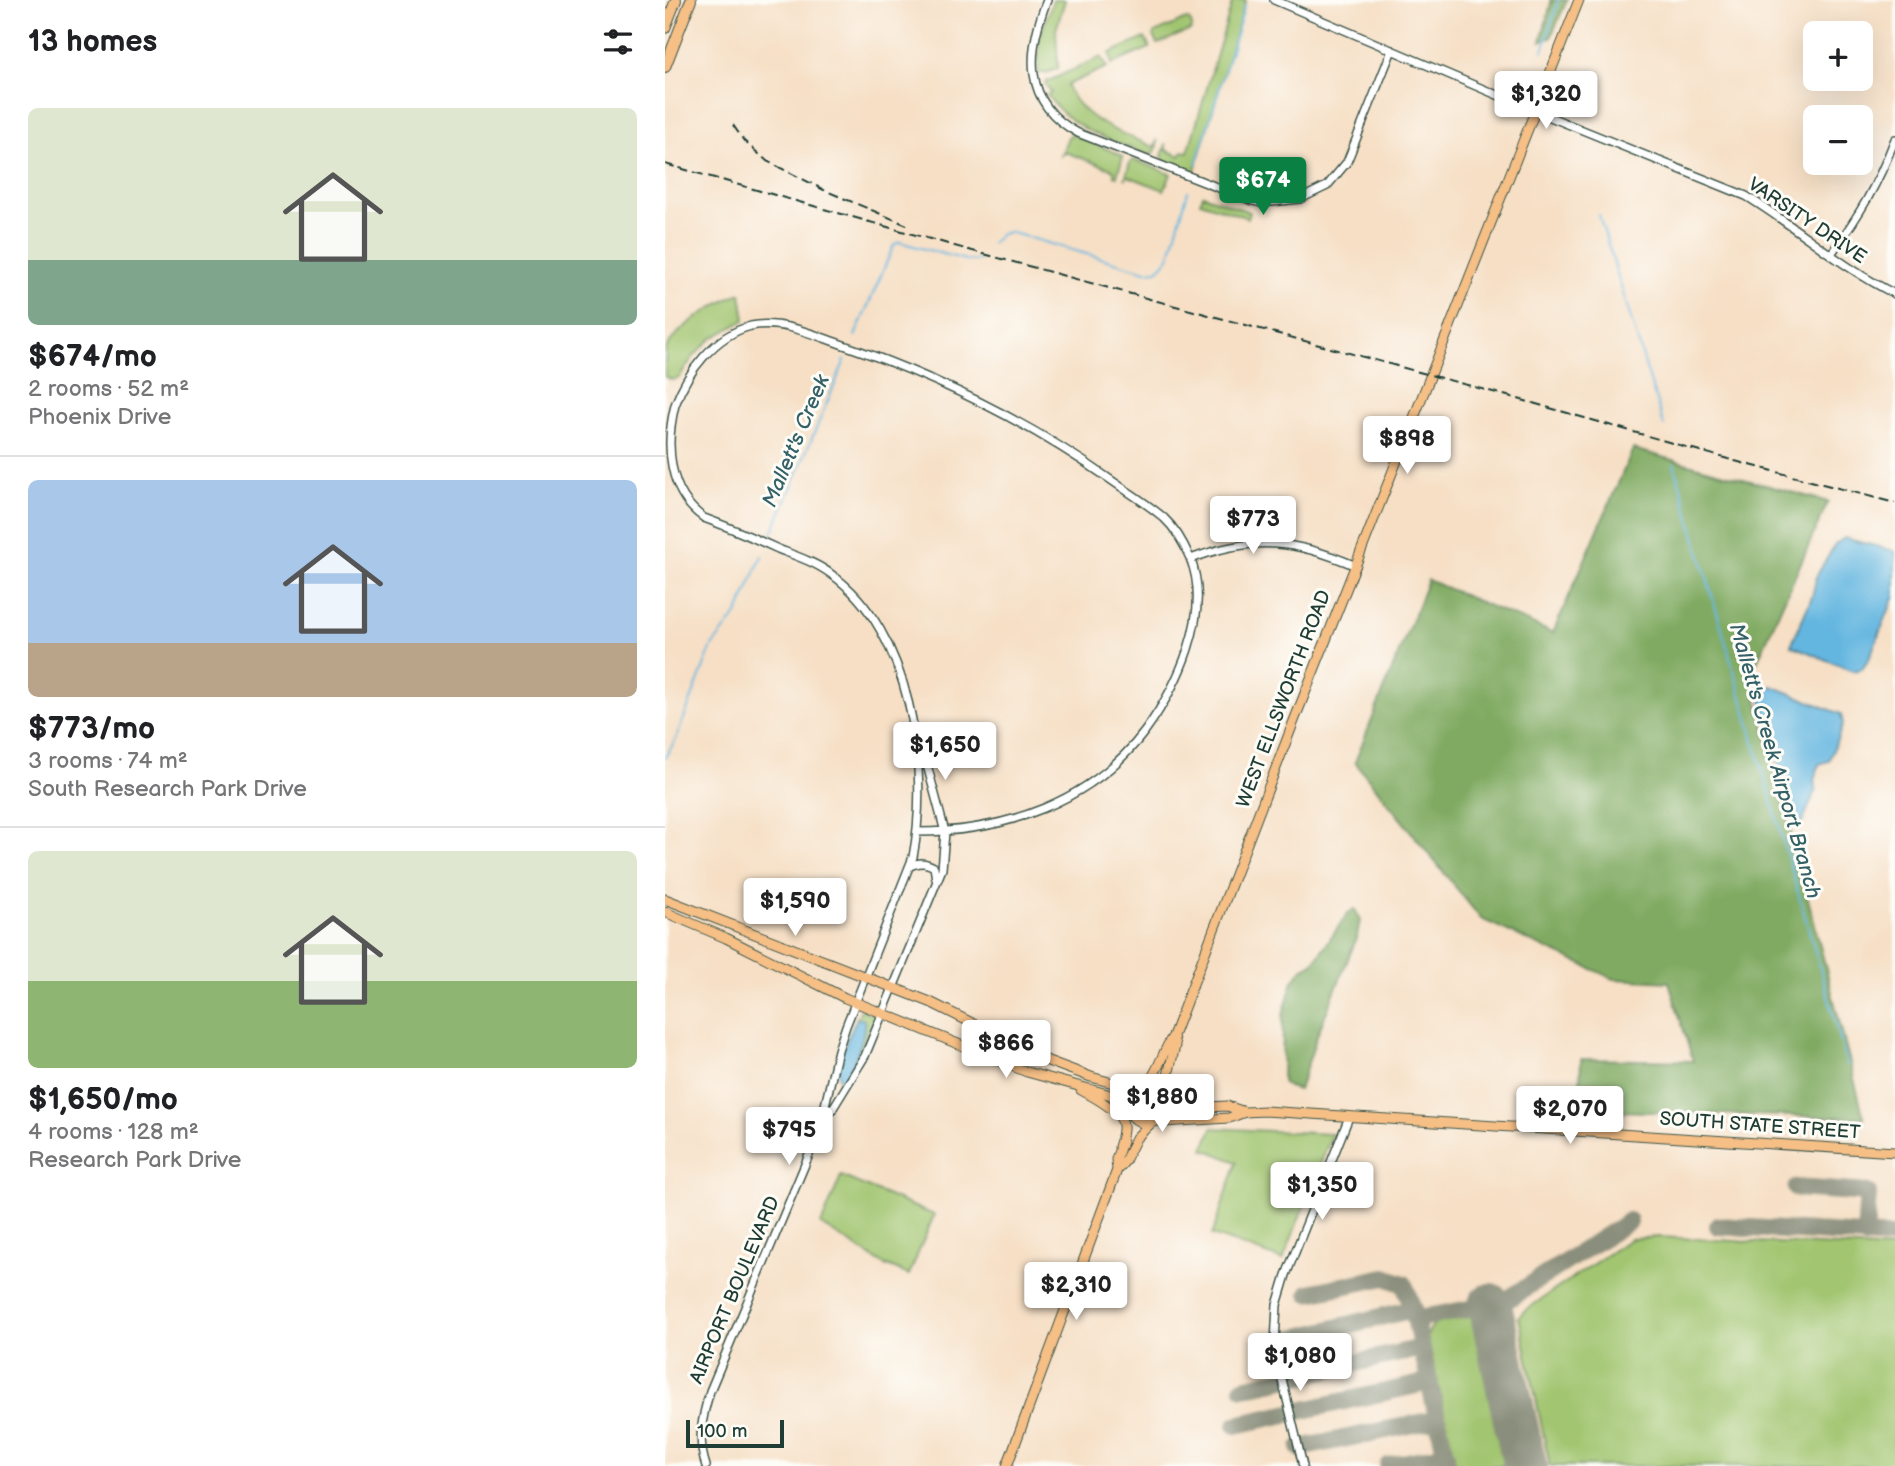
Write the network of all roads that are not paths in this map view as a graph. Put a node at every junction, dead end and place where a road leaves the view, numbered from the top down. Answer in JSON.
{"nodes":[{"id":1,"x":676,"y":0,"type":"edge"},
{"id":2,"x":691,"y":0,"type":"edge"},
{"id":3,"x":1047,"y":0,"type":"edge"},
{"id":4,"x":1274,"y":0,"type":"edge"},
{"id":5,"x":1579,"y":0,"type":"edge"},
{"id":6,"x":665,"y":28,"type":"edge"},
{"id":7,"x":1392,"y":50,"type":"junction"},
{"id":8,"x":665,"y":67,"type":"edge"},
{"id":9,"x":1535,"y":111,"type":"junction"},
{"id":10,"x":1895,"y":139,"type":"edge"},
{"id":11,"x":1831,"y":254,"type":"junction"},
{"id":12,"x":1895,"y":294,"type":"edge"},
{"id":13,"x":1191,"y":559,"type":"junction"},
{"id":14,"x":1356,"y":566,"type":"junction"},
{"id":15,"x":916,"y":744,"type":"junction"},
{"id":16,"x":918,"y":832,"type":"junction"},
{"id":17,"x":945,"y":832,"type":"junction"},
{"id":18,"x":910,"y":866,"type":"junction"},
{"id":19,"x":937,"y":884,"type":"junction"},
{"id":20,"x":665,"y":899,"type":"edge"},
{"id":21,"x":665,"y":912,"type":"edge"},
{"id":22,"x":759,"y":955,"type":"junction"},
{"id":23,"x":834,"y":965,"type":"junction"},
{"id":24,"x":866,"y":977,"type":"junction"},
{"id":25,"x":894,"y":989,"type":"junction"},
{"id":26,"x":856,"y":1002,"type":"junction"},
{"id":27,"x":884,"y":1013,"type":"junction"},
{"id":28,"x":989,"y":1032,"type":"junction"},
{"id":29,"x":1173,"y":1036,"type":"junction"},
{"id":30,"x":838,"y":1050,"type":"junction"},
{"id":31,"x":973,"y":1050,"type":"junction"},
{"id":32,"x":1011,"y":1066,"type":"junction"},
{"id":33,"x":1060,"y":1066,"type":"junction"},
{"id":34,"x":1085,"y":1075,"type":"junction"},
{"id":35,"x":1044,"y":1078,"type":"junction"},
{"id":36,"x":1063,"y":1083,"type":"junction"},
{"id":37,"x":848,"y":1085,"type":"junction"},
{"id":38,"x":1143,"y":1088,"type":"junction"},
{"id":39,"x":1163,"y":1098,"type":"junction"},
{"id":40,"x":1245,"y":1112,"type":"junction"},
{"id":41,"x":1132,"y":1114,"type":"junction"},
{"id":42,"x":1349,"y":1117,"type":"junction"},
{"id":43,"x":1154,"y":1122,"type":"junction"},
{"id":44,"x":819,"y":1131,"type":"junction"},
{"id":45,"x":1119,"y":1147,"type":"junction"},
{"id":46,"x":1895,"y":1152,"type":"edge"},
{"id":47,"x":1117,"y":1170,"type":"junction"},
{"id":48,"x":706,"y":1466,"type":"edge"},
{"id":49,"x":1007,"y":1466,"type":"edge"},
{"id":50,"x":1303,"y":1466,"type":"edge"}],
"edges":[{"from":1,"to":6,"type":"highway"},
{"from":2,"to":8,"type":"highway"},
{"from":3,"to":7,"type":"street"},
{"from":4,"to":7,"type":"street","name":"VARSITY DRIVE"},
{"from":5,"to":9,"type":"main road","name":"WEST ELLSWORTH ROAD"},
{"from":7,"to":9,"type":"street","name":"VARSITY DRIVE"},
{"from":9,"to":11,"type":"street","name":"VARSITY DRIVE"},
{"from":9,"to":14,"type":"main road","name":"WEST ELLSWORTH ROAD"},
{"from":10,"to":11,"type":"street"},
{"from":11,"to":12,"type":"street","name":"VARSITY DRIVE"},
{"from":13,"to":14,"type":"street"},
{"from":13,"to":15,"type":"street"},
{"from":13,"to":17,"type":"street"},
{"from":14,"to":29,"type":"main road","name":"WEST ELLSWORTH ROAD"},
{"from":15,"to":16,"type":"street","name":"AIRPORT BOULEVARD"},
{"from":15,"to":17,"type":"street","name":"AIRPORT BOULEVARD"},
{"from":16,"to":17,"type":"street"},
{"from":16,"to":18,"type":"street","name":"AIRPORT BOULEVARD"},
{"from":17,"to":19,"type":"street","name":"AIRPORT BOULEVARD"},
{"from":18,"to":19,"type":"street"},
{"from":18,"to":24,"type":"street","name":"AIRPORT BOULEVARD"},
{"from":19,"to":25,"type":"street","name":"AIRPORT BOULEVARD"},
{"from":20,"to":23,"type":"main road"},
{"from":21,"to":22,"type":"main road"},
{"from":22,"to":23,"type":"main road"},
{"from":22,"to":26,"type":"main road"},
{"from":23,"to":24,"type":"main road"},
{"from":24,"to":25,"type":"main road"},
{"from":24,"to":26,"type":"street","name":"AIRPORT BOULEVARD"},
{"from":25,"to":27,"type":"street","name":"AIRPORT BOULEVARD"},
{"from":25,"to":28,"type":"main road"},
{"from":26,"to":27,"type":"main road"},
{"from":26,"to":30,"type":"street","name":"AIRPORT BOULEVARD"},
{"from":27,"to":31,"type":"main road"},
{"from":27,"to":37,"type":"street","name":"AIRPORT BOULEVARD"},
{"from":28,"to":31,"type":"main road"},
{"from":28,"to":33,"type":"main road"},
{"from":29,"to":38,"type":"main road","name":"WEST ELLSWORTH ROAD"},
{"from":29,"to":39,"type":"main road","name":"WEST ELLSWORTH ROAD"},
{"from":30,"to":37,"type":"street"},
{"from":30,"to":44,"type":"street","name":"AIRPORT BOULEVARD"},
{"from":31,"to":32,"type":"main road"},
{"from":32,"to":33,"type":"main road"},
{"from":32,"to":35,"type":"main road"},
{"from":33,"to":34,"type":"main road"},
{"from":34,"to":35,"type":"main road"},
{"from":34,"to":38,"type":"main road"},
{"from":35,"to":36,"type":"main road"},
{"from":36,"to":41,"type":"main road"},
{"from":36,"to":45,"type":"main road"},
{"from":37,"to":44,"type":"street","name":"AIRPORT BOULEVARD"},
{"from":38,"to":39,"type":"main road"},
{"from":38,"to":41,"type":"main road"},
{"from":39,"to":40,"type":"main road","name":"SOUTH STATE STREET"},
{"from":39,"to":43,"type":"main road"},
{"from":40,"to":42,"type":"main road","name":"SOUTH STATE STREET"},
{"from":40,"to":43,"type":"main road","name":"SOUTH STATE STREET"},
{"from":41,"to":43,"type":"main road"},
{"from":41,"to":45,"type":"main road"},
{"from":42,"to":46,"type":"main road","name":"SOUTH STATE STREET"},
{"from":42,"to":50,"type":"street"},
{"from":43,"to":47,"type":"main road"},
{"from":44,"to":48,"type":"street","name":"AIRPORT BOULEVARD"},
{"from":45,"to":47,"type":"main road"},
{"from":47,"to":49,"type":"main road"}]}
